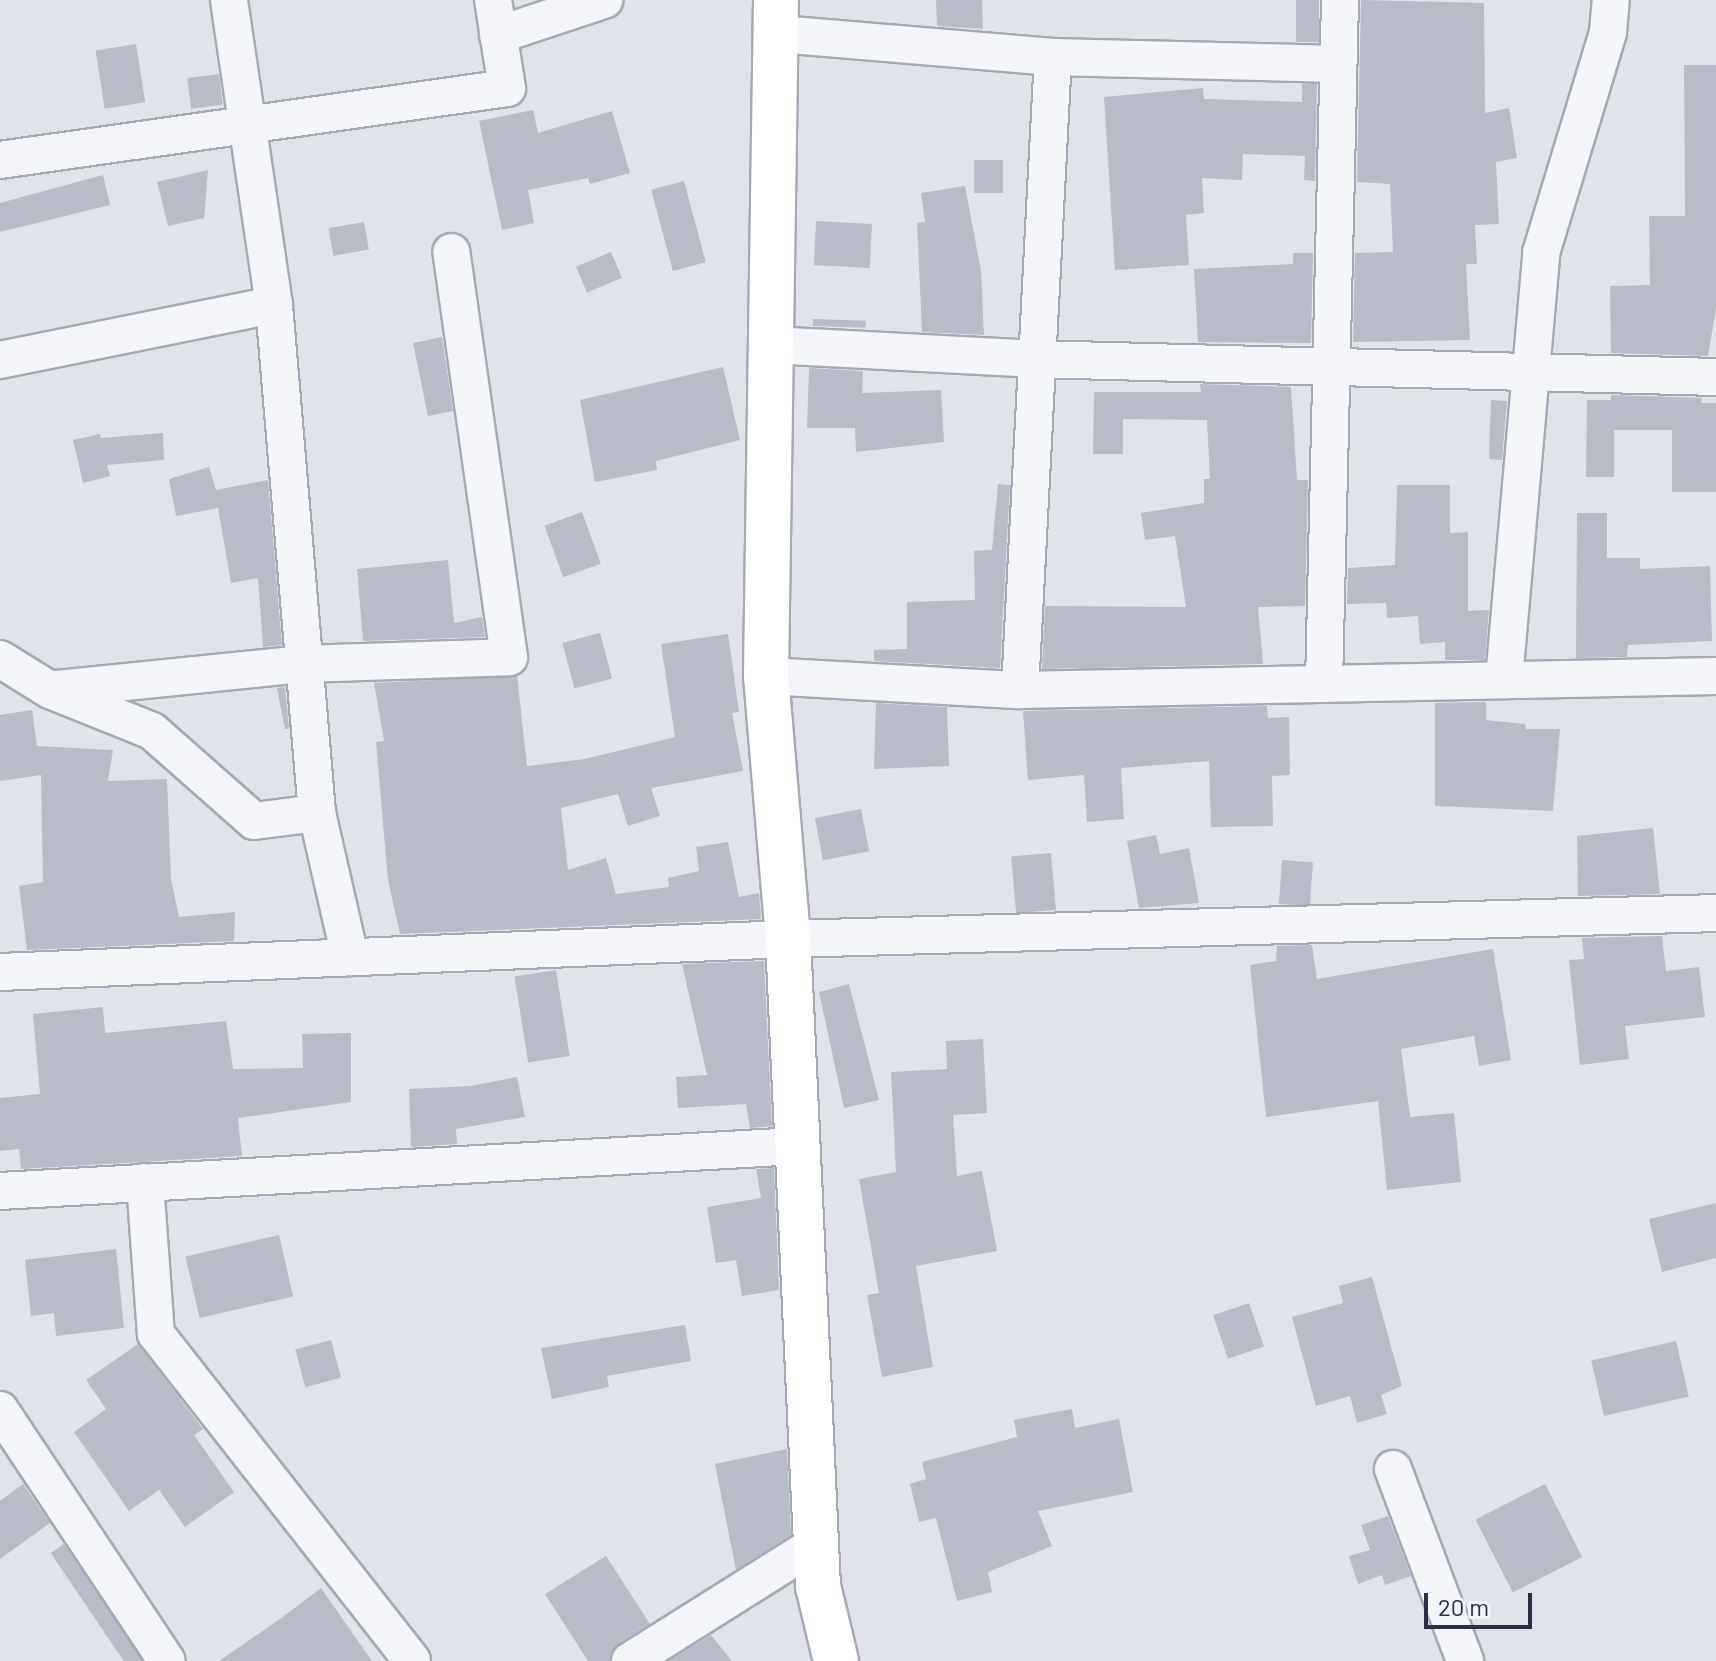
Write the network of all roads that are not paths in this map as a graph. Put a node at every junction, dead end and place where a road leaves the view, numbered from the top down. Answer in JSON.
{"nodes":[{"id":1,"x":229,"y":0,"type":"edge"},
{"id":2,"x":493,"y":0,"type":"edge"},
{"id":3,"x":604,"y":0,"type":"edge"},
{"id":4,"x":1340,"y":0,"type":"edge"},
{"id":5,"x":1611,"y":0,"type":"edge"},
{"id":6,"x":778,"y":17,"type":"edge"},
{"id":7,"x":498,"y":35,"type":"junction"},
{"id":8,"x":1053,"y":57,"type":"junction"},
{"id":9,"x":1338,"y":64,"type":"junction"},
{"id":10,"x":247,"y":123,"type":"junction"},
{"id":11,"x":0,"y":160,"type":"edge"},
{"id":12,"x":451,"y":252,"type":"dead end"},
{"id":13,"x":274,"y":305,"type":"junction"},
{"id":14,"x":769,"y":345,"type":"junction"},
{"id":15,"x":1034,"y":359,"type":"junction"},
{"id":16,"x":0,"y":360,"type":"edge"},
{"id":17,"x":1328,"y":363,"type":"junction"},
{"id":18,"x":1531,"y":370,"type":"junction"},
{"id":19,"x":1716,"y":377,"type":"edge"},
{"id":20,"x":0,"y":659,"type":"edge"},
{"id":21,"x":302,"y":664,"type":"junction"},
{"id":22,"x":766,"y":676,"type":"junction"},
{"id":23,"x":1716,"y":676,"type":"edge"},
{"id":24,"x":1504,"y":680,"type":"junction"},
{"id":25,"x":1324,"y":684,"type":"junction"},
{"id":26,"x":50,"y":690,"type":"junction"},
{"id":27,"x":1020,"y":690,"type":"junction"},
{"id":28,"x":317,"y":813,"type":"junction"},
{"id":29,"x":1716,"y":913,"type":"edge"},
{"id":30,"x":788,"y":939,"type":"junction"},
{"id":31,"x":350,"y":957,"type":"junction"},
{"id":32,"x":0,"y":972,"type":"edge"},
{"id":33,"x":798,"y":1146,"type":"junction"},
{"id":34,"x":145,"y":1182,"type":"junction"},
{"id":35,"x":0,"y":1191,"type":"edge"},
{"id":36,"x":0,"y":1410,"type":"edge"},
{"id":37,"x":1393,"y":1469,"type":"dead end"},
{"id":38,"x":816,"y":1544,"type":"junction"},
{"id":39,"x":167,"y":1661,"type":"edge"},
{"id":40,"x":412,"y":1661,"type":"edge"},
{"id":41,"x":630,"y":1661,"type":"edge"},
{"id":42,"x":836,"y":1661,"type":"edge"},
{"id":43,"x":1465,"y":1661,"type":"edge"}],
"edges":[{"from":1,"to":10,"type":"street"},
{"from":2,"to":7,"type":"street"},
{"from":3,"to":7,"type":"street"},
{"from":4,"to":9,"type":"street"},
{"from":5,"to":18,"type":"street"},
{"from":6,"to":8,"type":"street"},
{"from":6,"to":14,"type":"street"},
{"from":7,"to":10,"type":"street"},
{"from":8,"to":9,"type":"street"},
{"from":8,"to":15,"type":"street"},
{"from":9,"to":17,"type":"street"},
{"from":10,"to":11,"type":"street"},
{"from":10,"to":13,"type":"street"},
{"from":12,"to":21,"type":"street"},
{"from":13,"to":16,"type":"street"},
{"from":13,"to":21,"type":"street"},
{"from":14,"to":15,"type":"street"},
{"from":14,"to":22,"type":"street"},
{"from":15,"to":17,"type":"street"},
{"from":15,"to":27,"type":"street"},
{"from":17,"to":18,"type":"street"},
{"from":17,"to":25,"type":"street"},
{"from":18,"to":19,"type":"street"},
{"from":18,"to":24,"type":"street"},
{"from":20,"to":26,"type":"street"},
{"from":21,"to":26,"type":"street"},
{"from":21,"to":28,"type":"street"},
{"from":22,"to":27,"type":"street"},
{"from":22,"to":30,"type":"street"},
{"from":23,"to":24,"type":"street"},
{"from":24,"to":25,"type":"street"},
{"from":25,"to":27,"type":"street"},
{"from":26,"to":28,"type":"street"},
{"from":28,"to":31,"type":"street"},
{"from":29,"to":30,"type":"street"},
{"from":30,"to":31,"type":"street"},
{"from":30,"to":33,"type":"street"},
{"from":31,"to":32,"type":"street"},
{"from":33,"to":34,"type":"street"},
{"from":33,"to":38,"type":"street"},
{"from":34,"to":35,"type":"street"},
{"from":34,"to":40,"type":"street"},
{"from":36,"to":39,"type":"street"},
{"from":37,"to":43,"type":"street"},
{"from":38,"to":41,"type":"street"},
{"from":38,"to":42,"type":"street"}]}
